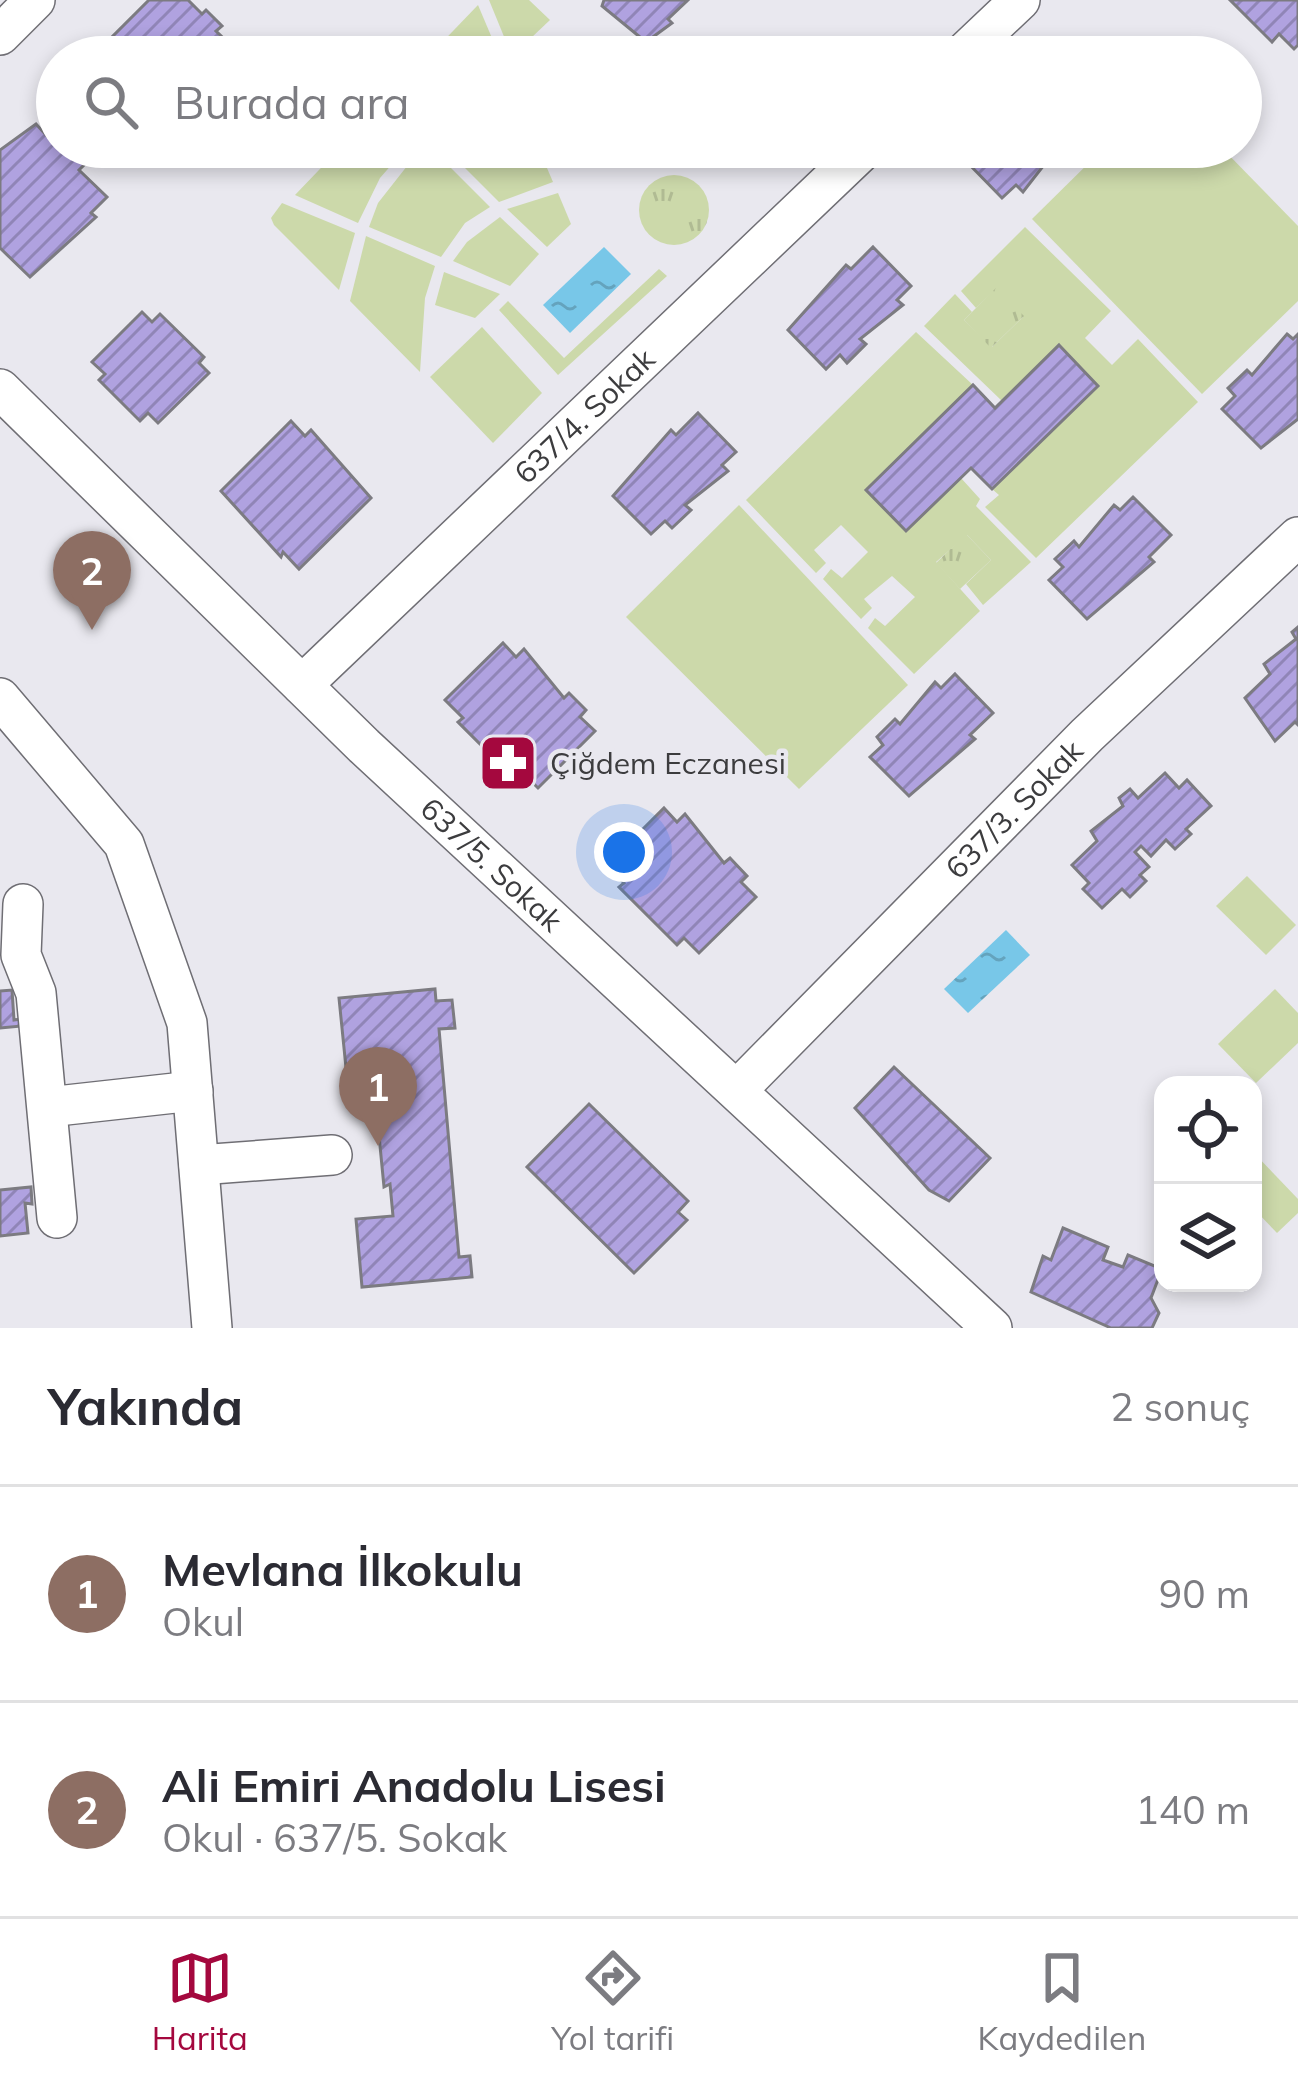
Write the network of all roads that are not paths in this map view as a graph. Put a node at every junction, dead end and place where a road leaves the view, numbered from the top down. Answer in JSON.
{"nodes":[{"id":1,"x":35,"y":0,"type":"edge"},
{"id":2,"x":1020,"y":0,"type":"edge"},
{"id":3,"x":0,"y":35,"type":"edge"},
{"id":4,"x":982,"y":36,"type":"edge"},
{"id":5,"x":844,"y":168,"type":"edge"},
{"id":6,"x":0,"y":388,"type":"edge"},
{"id":7,"x":1298,"y":537,"type":"edge"},
{"id":8,"x":302,"y":685,"type":"junction"},
{"id":9,"x":0,"y":698,"type":"edge"},
{"id":10,"x":23,"y":904,"type":"dead end"},
{"id":11,"x":738,"y":1089,"type":"junction"},
{"id":12,"x":193,"y":1090,"type":"junction"},
{"id":13,"x":48,"y":1107,"type":"junction"},
{"id":14,"x":332,"y":1154,"type":"dead end"},
{"id":15,"x":199,"y":1165,"type":"junction"},
{"id":16,"x":57,"y":1218,"type":"dead end"},
{"id":17,"x":212,"y":1328,"type":"edge"},
{"id":18,"x":992,"y":1328,"type":"edge"}],
"edges":[{"from":1,"to":3,"type":"street"},
{"from":2,"to":4,"type":"street"},
{"from":5,"to":8,"type":"street","name":"637/4. Sokak"},
{"from":6,"to":8,"type":"street","name":"637/5. Sokak"},
{"from":7,"to":11,"type":"street","name":"637/3. Sokak"},
{"from":8,"to":11,"type":"street","name":"637/5. Sokak"},
{"from":9,"to":12,"type":"street"},
{"from":10,"to":13,"type":"street"},
{"from":11,"to":18,"type":"street","name":"637/5. Sokak"},
{"from":12,"to":13,"type":"street"},
{"from":12,"to":15,"type":"street"},
{"from":13,"to":16,"type":"street"},
{"from":14,"to":15,"type":"street"},
{"from":15,"to":17,"type":"street"}]}
